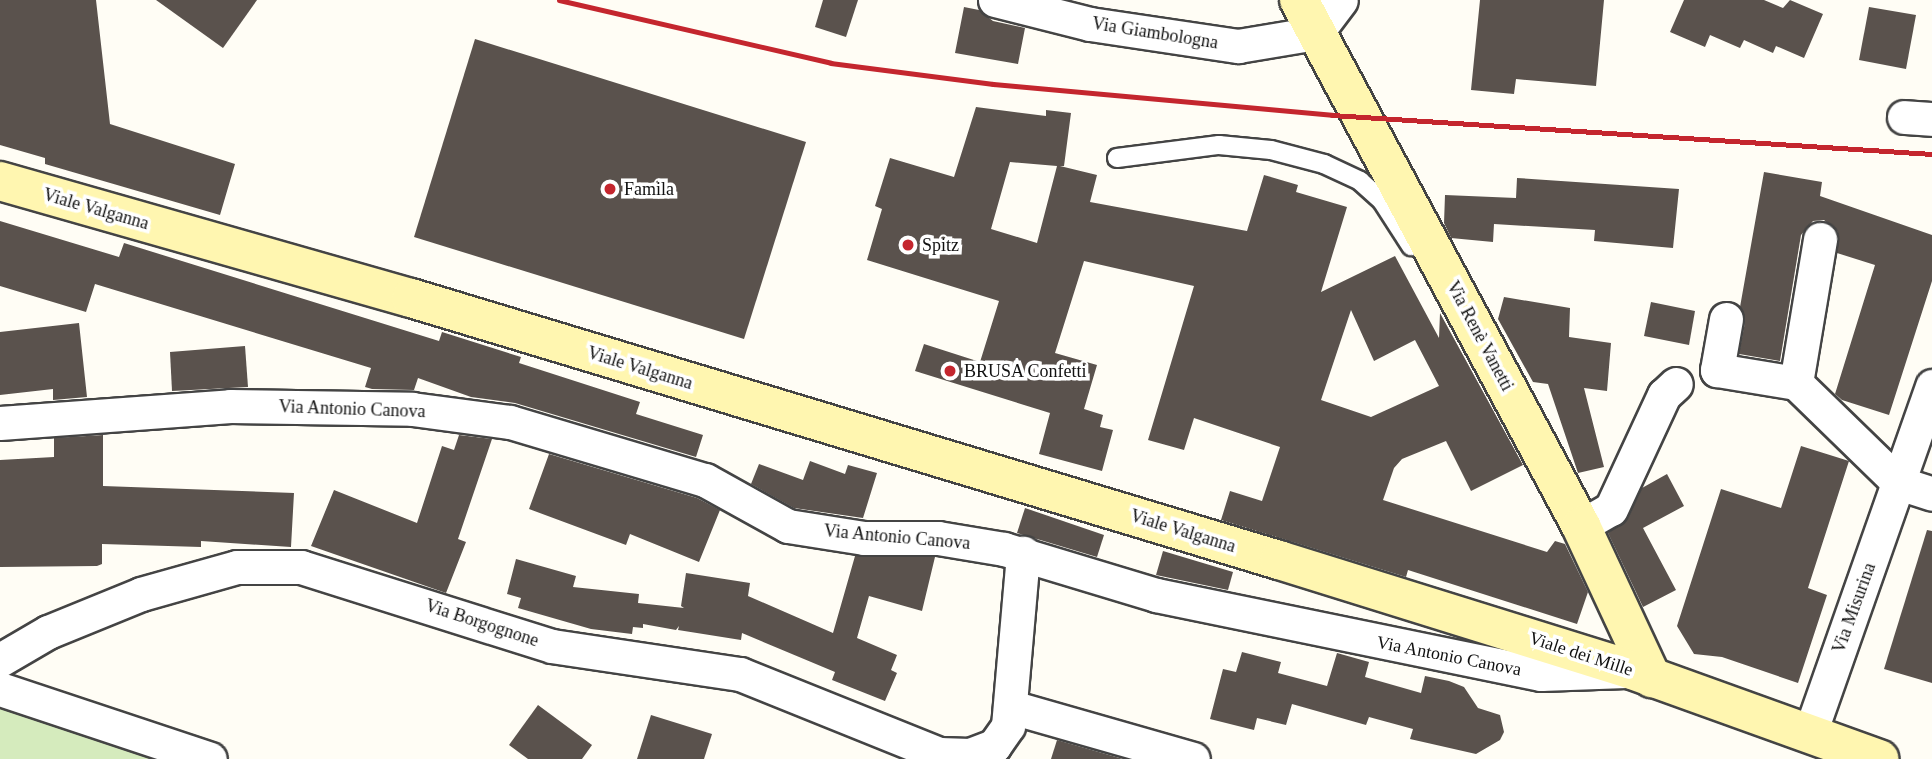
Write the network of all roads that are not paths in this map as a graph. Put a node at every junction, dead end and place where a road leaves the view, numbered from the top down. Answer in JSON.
{"nodes":[{"id":1,"x":995,"y":0,"type":"edge"},
{"id":2,"x":1341,"y":0,"type":"edge"},
{"id":3,"x":1307,"y":16,"type":"edge"},
{"id":4,"x":1117,"y":158,"type":"dead end"},
{"id":5,"x":0,"y":181,"type":"edge"},
{"id":6,"x":1820,"y":239,"type":"dead end"},
{"id":7,"x":1451,"y":282,"type":"junction"},
{"id":8,"x":1726,"y":319,"type":"dead end"},
{"id":9,"x":1797,"y":383,"type":"junction"},
{"id":10,"x":1676,"y":384,"type":"dead end"},
{"id":11,"x":1932,"y":386,"type":"edge"},
{"id":12,"x":0,"y":423,"type":"edge"},
{"id":13,"x":1899,"y":484,"type":"junction"},
{"id":14,"x":1932,"y":494,"type":"edge"},
{"id":15,"x":1581,"y":526,"type":"junction"},
{"id":16,"x":1023,"y":553,"type":"junction"},
{"id":17,"x":1279,"y":560,"type":"joint"},
{"id":18,"x":0,"y":660,"type":"edge"},
{"id":19,"x":1642,"y":674,"type":"junction"},
{"id":20,"x":0,"y":689,"type":"edge"},
{"id":21,"x":1011,"y":707,"type":"junction"},
{"id":22,"x":1810,"y":733,"type":"junction"},
{"id":23,"x":969,"y":757,"type":"edge"},
{"id":24,"x":211,"y":759,"type":"edge"},
{"id":25,"x":1193,"y":759,"type":"edge"},
{"id":26,"x":1879,"y":759,"type":"edge"}],
"edges":[{"from":1,"to":3,"type":"street","name":"Via Giambologna"},
{"from":2,"to":3,"type":"street"},
{"from":3,"to":7,"type":"main road","name":"Via Renè Vanetti"},
{"from":4,"to":7,"type":"lane"},
{"from":5,"to":17,"type":"main road","name":"Viale Valganna"},
{"from":6,"to":9,"type":"street"},
{"from":7,"to":15,"type":"main road","name":"Via Renè Vanetti"},
{"from":8,"to":9,"type":"street"},
{"from":9,"to":13,"type":"street"},
{"from":10,"to":15,"type":"street"},
{"from":11,"to":13,"type":"street","name":"Via Misurina"},
{"from":12,"to":16,"type":"street","name":"Via Antonio Canova"},
{"from":13,"to":14,"type":"street"},
{"from":13,"to":22,"type":"street","name":"Via Misurina"},
{"from":15,"to":19,"type":"main road","name":"Via Renè Vanetti"},
{"from":16,"to":19,"type":"street","name":"Via Antonio Canova"},
{"from":16,"to":21,"type":"street","name":"Via Borgognone"},
{"from":17,"to":19,"type":"main road","name":"Viale dei Mille"},
{"from":18,"to":23,"type":"street","name":"Via Borgognone"},
{"from":19,"to":22,"type":"main road","name":"Viale dei Mille"},
{"from":20,"to":24,"type":"street"},
{"from":21,"to":23,"type":"street","name":"Via Borgognone"},
{"from":21,"to":25,"type":"street"},
{"from":22,"to":26,"type":"main road","name":"Viale dei Mille"}]}
